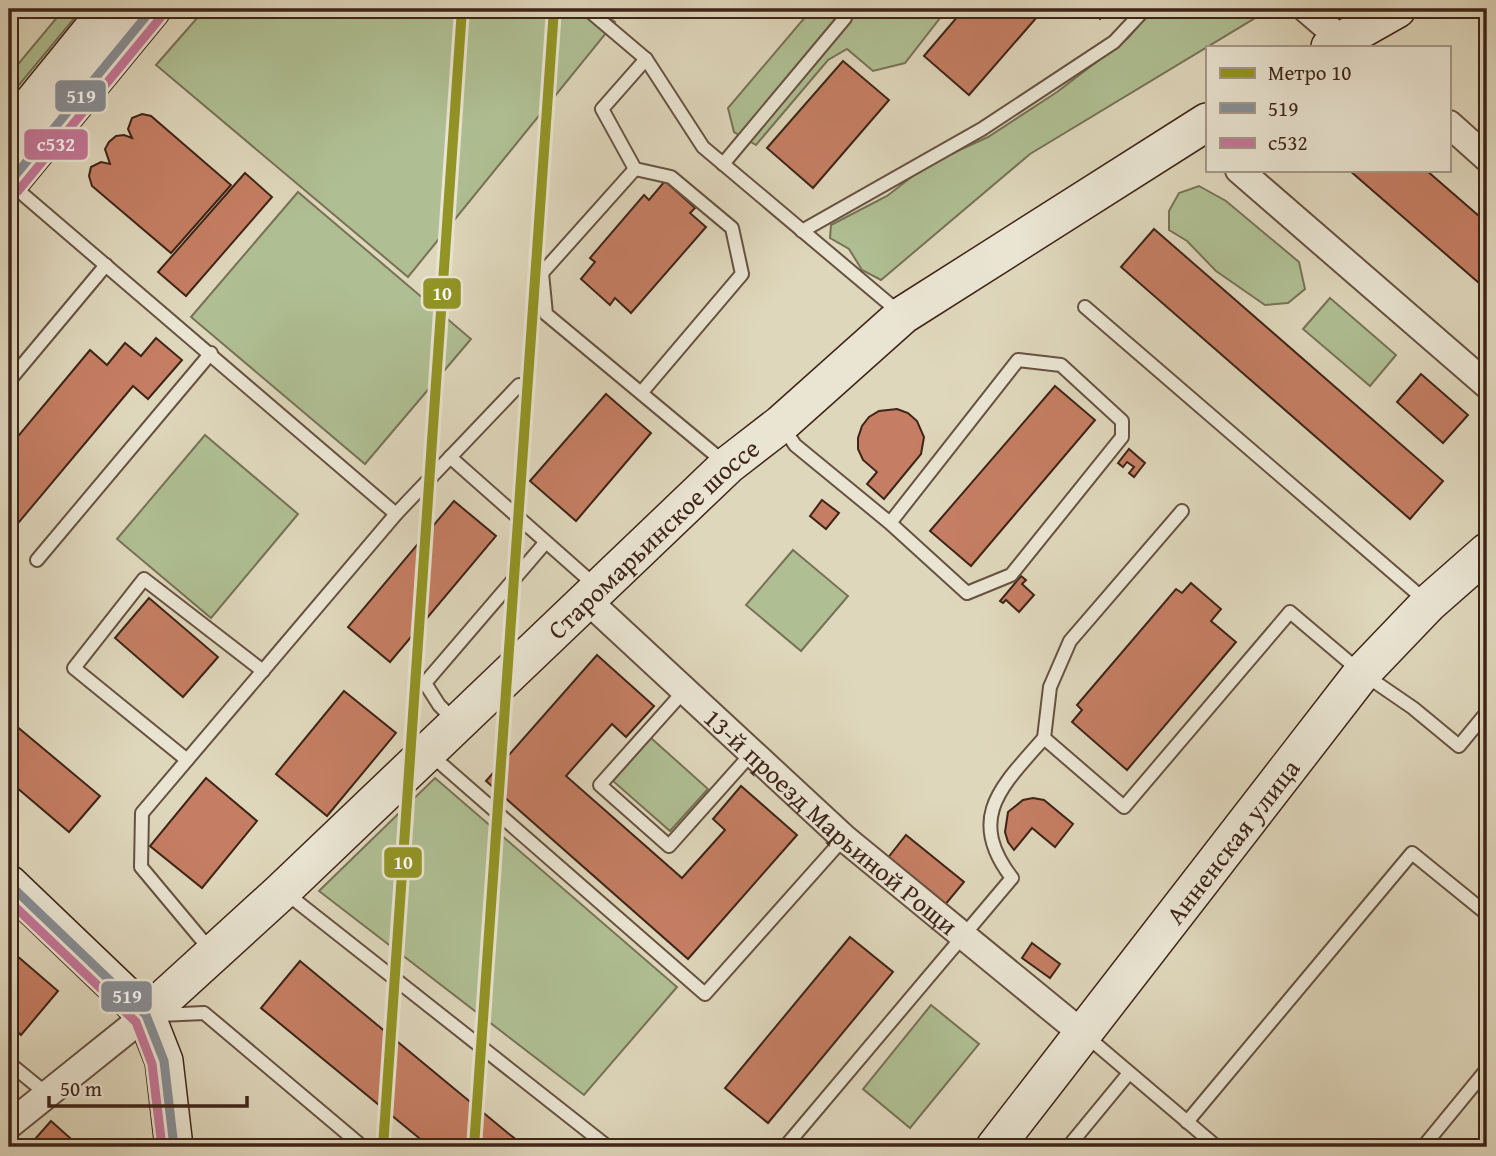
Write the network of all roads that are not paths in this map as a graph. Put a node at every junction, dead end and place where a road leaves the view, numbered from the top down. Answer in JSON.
{"nodes":[{"id":1,"x":109,"y":9,"type":"edge"},
{"id":2,"x":152,"y":9,"type":"edge"},
{"id":3,"x":587,"y":9,"type":"edge"},
{"id":4,"x":1145,"y":9,"type":"edge"},
{"id":5,"x":1306,"y":9,"type":"edge"},
{"id":6,"x":1397,"y":9,"type":"edge"},
{"id":7,"x":845,"y":18,"type":"dead end"},
{"id":8,"x":1343,"y":45,"type":"edge"},
{"id":9,"x":646,"y":59,"type":"junction"},
{"id":10,"x":1450,"y":125,"type":"edge"},
{"id":11,"x":1203,"y":131,"type":"edge"},
{"id":12,"x":9,"y":132,"type":"edge"},
{"id":13,"x":1487,"y":158,"type":"edge"},
{"id":14,"x":723,"y":164,"type":"junction"},
{"id":15,"x":635,"y":169,"type":"junction"},
{"id":16,"x":1241,"y":172,"type":"edge"},
{"id":17,"x":9,"y":183,"type":"edge"},
{"id":18,"x":802,"y":231,"type":"junction"},
{"id":19,"x":106,"y":265,"type":"junction"},
{"id":20,"x":1085,"y":307,"type":"dead end"},
{"id":21,"x":903,"y":315,"type":"junction"},
{"id":22,"x":211,"y":353,"type":"junction"},
{"id":23,"x":9,"y":381,"type":"edge"},
{"id":24,"x":519,"y":385,"type":"dead end"},
{"id":25,"x":1487,"y":385,"type":"edge"},
{"id":26,"x":641,"y":393,"type":"junction"},
{"id":27,"x":781,"y":424,"type":"junction"},
{"id":28,"x":450,"y":457,"type":"junction"},
{"id":29,"x":728,"y":465,"type":"junction"},
{"id":30,"x":1182,"y":511,"type":"dead end"},
{"id":31,"x":396,"y":514,"type":"junction"},
{"id":32,"x":890,"y":523,"type":"junction"},
{"id":33,"x":545,"y":543,"type":"junction"},
{"id":34,"x":1487,"y":552,"type":"edge"},
{"id":35,"x":37,"y":560,"type":"dead end"},
{"id":36,"x":592,"y":593,"type":"junction"},
{"id":37,"x":1429,"y":603,"type":"junction"},
{"id":38,"x":263,"y":671,"type":"junction"},
{"id":39,"x":1362,"y":673,"type":"junction"},
{"id":40,"x":684,"y":691,"type":"junction"},
{"id":41,"x":1487,"y":712,"type":"edge"},
{"id":42,"x":457,"y":723,"type":"junction"},
{"id":43,"x":1044,"y":738,"type":"junction"},
{"id":44,"x":428,"y":753,"type":"junction"},
{"id":45,"x":752,"y":753,"type":"junction"},
{"id":46,"x":187,"y":760,"type":"junction"},
{"id":47,"x":844,"y":838,"type":"junction"},
{"id":48,"x":9,"y":884,"type":"edge"},
{"id":49,"x":283,"y":890,"type":"junction"},
{"id":50,"x":1487,"y":915,"type":"edge"},
{"id":51,"x":963,"y":935,"type":"junction"},
{"id":52,"x":214,"y":955,"type":"junction"},
{"id":53,"x":146,"y":1015,"type":"junction"},
{"id":54,"x":1083,"y":1034,"type":"junction"},
{"id":55,"x":9,"y":1063,"type":"edge"},
{"id":56,"x":1487,"y":1069,"type":"edge"},
{"id":57,"x":1129,"y":1073,"type":"junction"},
{"id":58,"x":47,"y":1094,"type":"junction"},
{"id":59,"x":1187,"y":1122,"type":"junction"},
{"id":60,"x":9,"y":1125,"type":"edge"},
{"id":61,"x":174,"y":1147,"type":"edge"},
{"id":62,"x":363,"y":1147,"type":"edge"},
{"id":63,"x":608,"y":1147,"type":"edge"},
{"id":64,"x":785,"y":1147,"type":"edge"},
{"id":65,"x":995,"y":1147,"type":"edge"},
{"id":66,"x":1068,"y":1147,"type":"edge"},
{"id":67,"x":1217,"y":1147,"type":"edge"},
{"id":68,"x":1423,"y":1147,"type":"edge"}],
"edges":[{"from":1,"to":12,"type":"street"},
{"from":2,"to":17,"type":"street"},
{"from":3,"to":9,"type":"lane"},
{"from":4,"to":18,"type":"lane"},
{"from":5,"to":8,"type":"street"},
{"from":6,"to":8,"type":"street"},
{"from":7,"to":14,"type":"lane"},
{"from":9,"to":14,"type":"lane"},
{"from":9,"to":15,"type":"lane"},
{"from":10,"to":13,"type":"street"},
{"from":11,"to":21,"type":"street","name":"Старомарьинское шоссе"},
{"from":14,"to":18,"type":"lane"},
{"from":15,"to":26,"type":"lane"},
{"from":15,"to":26,"type":"lane"},
{"from":16,"to":25,"type":"street"},
{"from":17,"to":19,"type":"lane"},
{"from":18,"to":21,"type":"lane"},
{"from":19,"to":22,"type":"lane"},
{"from":19,"to":23,"type":"lane"},
{"from":20,"to":37,"type":"lane"},
{"from":21,"to":27,"type":"street","name":"Старомарьинское шоссе"},
{"from":22,"to":31,"type":"lane"},
{"from":22,"to":35,"type":"lane"},
{"from":24,"to":28,"type":"lane"},
{"from":26,"to":29,"type":"lane"},
{"from":27,"to":29,"type":"street","name":"Старомарьинское шоссе"},
{"from":27,"to":32,"type":"lane"},
{"from":28,"to":31,"type":"lane"},
{"from":28,"to":33,"type":"lane"},
{"from":29,"to":36,"type":"street","name":"Старомарьинское шоссе"},
{"from":30,"to":43,"type":"lane"},
{"from":31,"to":38,"type":"lane"},
{"from":32,"to":32,"type":"lane"},
{"from":33,"to":36,"type":"lane"},
{"from":33,"to":42,"type":"lane"},
{"from":34,"to":37,"type":"street","name":"Анненская улица"},
{"from":36,"to":40,"type":"street","name":"13-й проезд Марьиной Рощи"},
{"from":36,"to":42,"type":"street","name":"Старомарьинское шоссе"},
{"from":37,"to":39,"type":"street","name":"Анненская улица"},
{"from":38,"to":46,"type":"lane"},
{"from":38,"to":46,"type":"lane"},
{"from":39,"to":41,"type":"lane"},
{"from":39,"to":43,"type":"lane"},
{"from":39,"to":54,"type":"street","name":"Анненская улица"},
{"from":40,"to":45,"type":"street","name":"13-й проезд Марьиной Рощи"},
{"from":40,"to":45,"type":"lane"},
{"from":42,"to":44,"type":"street","name":"Старомарьинское шоссе"},
{"from":43,"to":51,"type":"lane"},
{"from":44,"to":47,"type":"lane"},
{"from":44,"to":49,"type":"street","name":"Старомарьинское шоссе"},
{"from":45,"to":47,"type":"street","name":"13-й проезд Марьиной Рощи"},
{"from":46,"to":52,"type":"lane"},
{"from":47,"to":51,"type":"street","name":"13-й проезд Марьиной Рощи"},
{"from":48,"to":53,"type":"street"},
{"from":49,"to":52,"type":"street","name":"Старомарьинское шоссе"},
{"from":49,"to":63,"type":"lane"},
{"from":50,"to":59,"type":"lane"},
{"from":51,"to":54,"type":"street","name":"13-й проезд Марьиной Рощи"},
{"from":51,"to":64,"type":"lane"},
{"from":52,"to":53,"type":"street","name":"Старомарьинское шоссе"},
{"from":53,"to":58,"type":"street"},
{"from":53,"to":61,"type":"street"},
{"from":53,"to":62,"type":"lane"},
{"from":54,"to":57,"type":"lane"},
{"from":54,"to":65,"type":"street","name":"Анненская улица"},
{"from":55,"to":58,"type":"lane"},
{"from":56,"to":68,"type":"lane"},
{"from":57,"to":59,"type":"lane"},
{"from":57,"to":66,"type":"lane"},
{"from":58,"to":60,"type":"street"},
{"from":59,"to":67,"type":"lane"}]}
